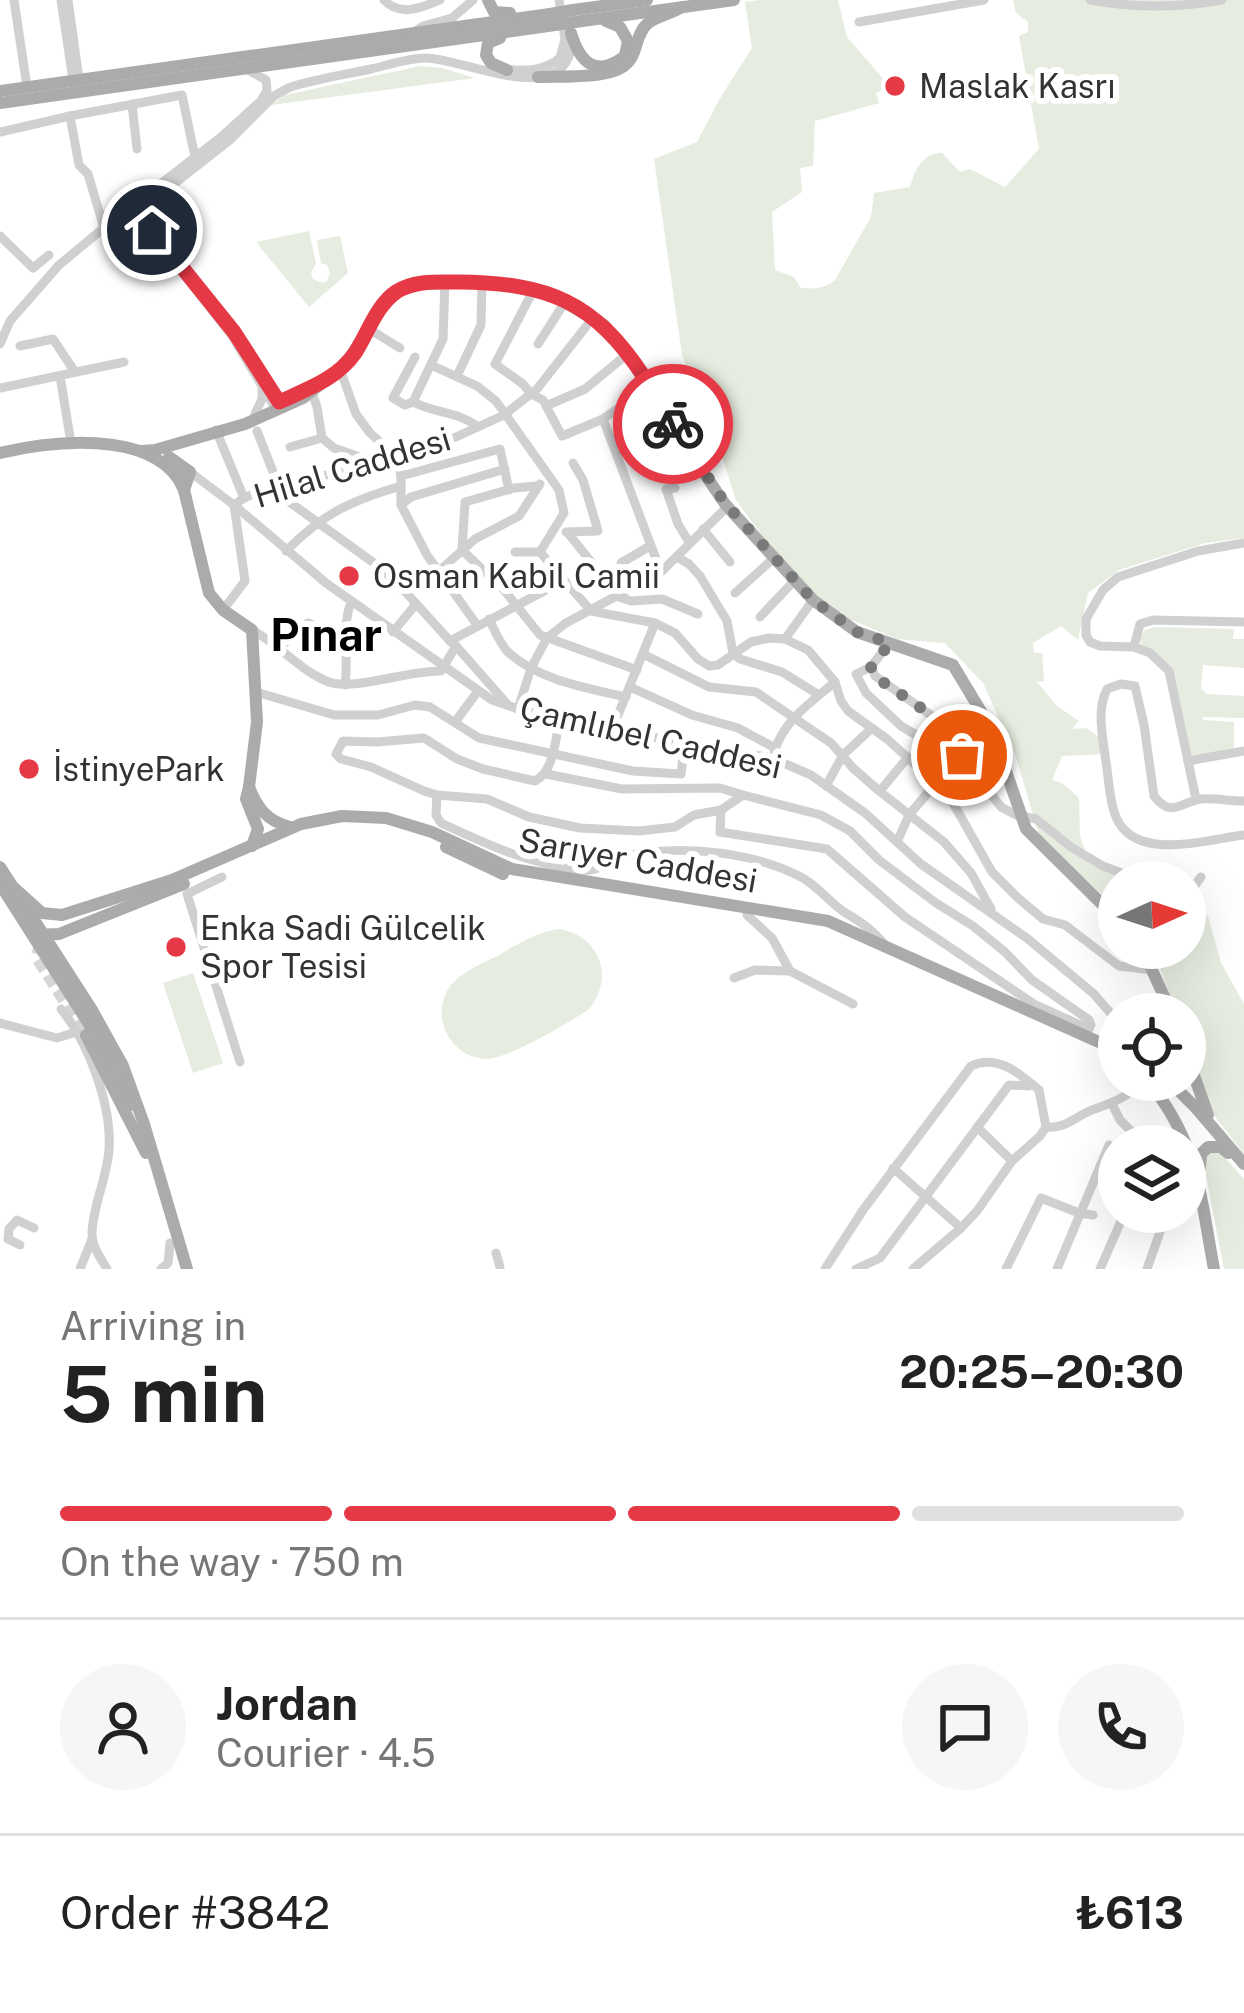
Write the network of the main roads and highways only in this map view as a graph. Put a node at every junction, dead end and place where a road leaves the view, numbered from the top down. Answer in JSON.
{"nodes":[{"id":1,"x":488,"y":0,"type":"edge"},
{"id":2,"x":647,"y":0,"type":"edge"},
{"id":3,"x":734,"y":0,"type":"edge"},
{"id":4,"x":682,"y":8,"type":"junction"},
{"id":5,"x":569,"y":13,"type":"edge"},
{"id":6,"x":535,"y":16,"type":"junction"},
{"id":7,"x":553,"y":19,"type":"junction"},
{"id":8,"x":593,"y":20,"type":"junction"},
{"id":9,"x":522,"y":29,"type":"junction"},
{"id":10,"x":507,"y":70,"type":"road end"},
{"id":11,"x":538,"y":76,"type":"road end"},
{"id":12,"x":0,"y":91,"type":"edge"},
{"id":13,"x":0,"y":103,"type":"edge"},
{"id":14,"x":627,"y":354,"type":"junction"},
{"id":15,"x":278,"y":406,"type":"junction"},
{"id":16,"x":674,"y":426,"type":"junction"},
{"id":17,"x":223,"y":428,"type":"junction"},
{"id":18,"x":71,"y":443,"type":"junction"},
{"id":19,"x":0,"y":453,"type":"edge"},
{"id":20,"x":165,"y":458,"type":"junction"},
{"id":21,"x":249,"y":787,"type":"junction"},
{"id":22,"x":291,"y":827,"type":"junction"},
{"id":23,"x":252,"y":846,"type":"junction"},
{"id":24,"x":0,"y":867,"type":"edge"},
{"id":25,"x":172,"y":880,"type":"junction"},
{"id":26,"x":7,"y":886,"type":"edge"},
{"id":27,"x":1098,"y":901,"type":"edge"},
{"id":28,"x":72,"y":912,"type":"junction"},
{"id":29,"x":844,"y":925,"type":"junction"},
{"id":30,"x":64,"y":931,"type":"junction"},
{"id":31,"x":39,"y":936,"type":"junction"},
{"id":32,"x":73,"y":980,"type":"junction"},
{"id":33,"x":82,"y":1023,"type":"junction"},
{"id":34,"x":1098,"y":1040,"type":"edge"},
{"id":35,"x":1098,"y":1045,"type":"edge"},
{"id":36,"x":1190,"y":1101,"type":"edge"},
{"id":37,"x":1204,"y":1101,"type":"edge"},
{"id":38,"x":1213,"y":1127,"type":"junction"},
{"id":39,"x":1206,"y":1149,"type":"edge"},
{"id":40,"x":1244,"y":1164,"type":"edge"},
{"id":41,"x":1206,"y":1220,"type":"edge"},
{"id":42,"x":187,"y":1267,"type":"edge"},
{"id":43,"x":1215,"y":1267,"type":"edge"}],
"edges":[{"from":1,"to":6,"type":"main road"},
{"from":2,"to":5,"type":"main road"},
{"from":3,"to":4,"type":"main road"},
{"from":4,"to":8,"type":"main road"},
{"from":4,"to":11,"type":"main road"},
{"from":5,"to":7,"type":"main road","bridge":true},
{"from":5,"to":8,"type":"main road"},
{"from":5,"to":8,"type":"main road"},
{"from":6,"to":7,"type":"main road"},
{"from":6,"to":12,"type":"main road"},
{"from":7,"to":9,"type":"main road"},
{"from":9,"to":10,"type":"main road"},
{"from":9,"to":13,"type":"main road"},
{"from":14,"to":15,"type":"main road"},
{"from":14,"to":16,"type":"main road"},
{"from":14,"to":16,"type":"main road"},
{"from":15,"to":17,"type":"main road"},
{"from":15,"to":17,"type":"main road"},
{"from":16,"to":27,"type":"main road"},
{"from":17,"to":20,"type":"main road"},
{"from":18,"to":19,"type":"main road"},
{"from":18,"to":20,"type":"main road"},
{"from":18,"to":20,"type":"main road"},
{"from":20,"to":21,"type":"main road"},
{"from":21,"to":22,"type":"main road"},
{"from":21,"to":23,"type":"main road"},
{"from":22,"to":23,"type":"main road","name":"Sarıyer Caddesi"},
{"from":22,"to":29,"type":"main road","name":"Sarıyer Caddesi"},
{"from":23,"to":25,"type":"main road","name":"Sarıyer Caddesi"},
{"from":24,"to":26,"type":"main road"},
{"from":25,"to":28,"type":"main road","name":"Sarıyer Caddesi"},
{"from":25,"to":30,"type":"main road"},
{"from":26,"to":28,"type":"main road"},
{"from":26,"to":31,"type":"main road"},
{"from":28,"to":30,"type":"main road"},
{"from":29,"to":30,"type":"main road","name":"Sarıyer Caddesi"},
{"from":29,"to":34,"type":"main road","name":"Sarıyer Caddesi"},
{"from":29,"to":35,"type":"main road","name":"Sarıyer Caddesi"},
{"from":30,"to":31,"type":"main road","name":"Sarıyer Caddesi"},
{"from":30,"to":32,"type":"main road"},
{"from":31,"to":32,"type":"main road"},
{"from":31,"to":33,"type":"main road"},
{"from":32,"to":33,"type":"main road"},
{"from":33,"to":42,"type":"main road"},
{"from":33,"to":42,"type":"main road"},
{"from":36,"to":38,"type":"main road"},
{"from":37,"to":38,"type":"main road"},
{"from":38,"to":40,"type":"main road"},
{"from":39,"to":40,"type":"main road"},
{"from":41,"to":43,"type":"main road"}]}
